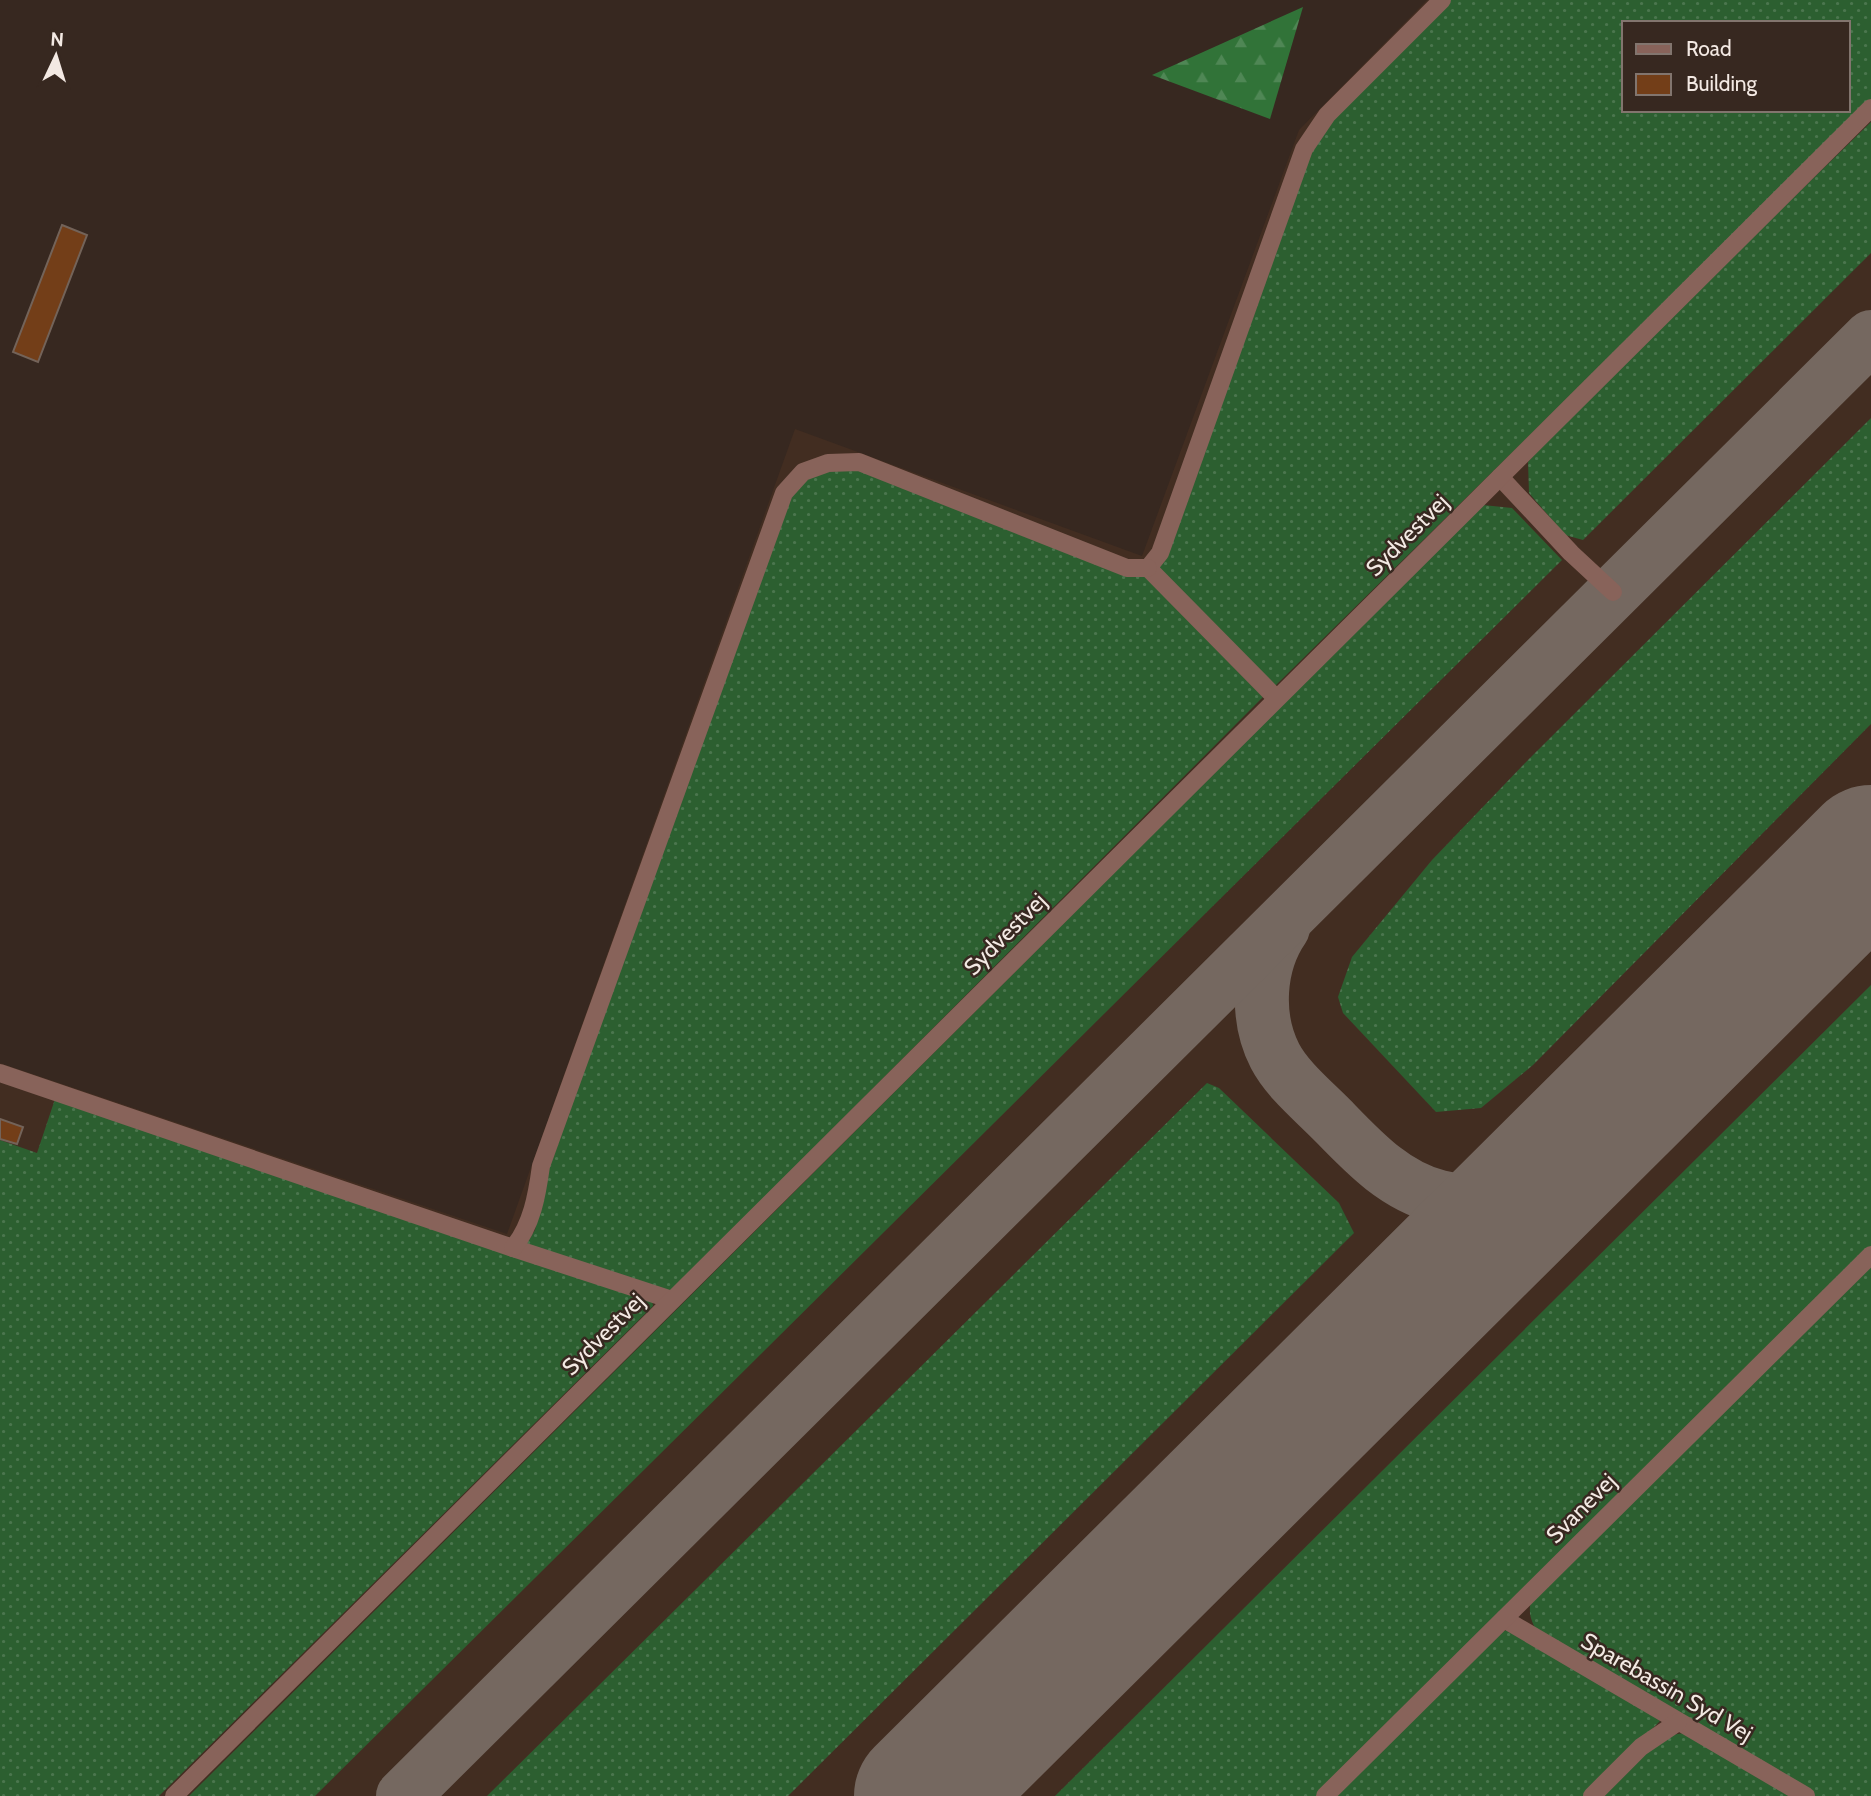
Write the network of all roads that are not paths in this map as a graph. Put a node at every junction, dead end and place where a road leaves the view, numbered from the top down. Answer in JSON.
{"nodes":[{"id":1,"x":1442,"y":0,"type":"edge"},
{"id":2,"x":1871,"y":108,"type":"edge"},
{"id":3,"x":1500,"y":477,"type":"junction"},
{"id":4,"x":1148,"y":568,"type":"junction"},
{"id":5,"x":1613,"y":593,"type":"dead end"},
{"id":6,"x":1276,"y":698,"type":"junction"},
{"id":7,"x":0,"y":1073,"type":"edge"},
{"id":8,"x":513,"y":1248,"type":"junction"},
{"id":9,"x":1871,"y":1255,"type":"edge"},
{"id":10,"x":671,"y":1300,"type":"junction"},
{"id":11,"x":1504,"y":1619,"type":"junction"},
{"id":12,"x":1678,"y":1722,"type":"junction"},
{"id":13,"x":174,"y":1796,"type":"edge"},
{"id":14,"x":1325,"y":1796,"type":"edge"},
{"id":15,"x":1592,"y":1796,"type":"edge"},
{"id":16,"x":1805,"y":1796,"type":"edge"}],
"edges":[{"from":1,"to":4,"type":"lane"},
{"from":2,"to":3,"type":"lane","name":"Sydvestvej"},
{"from":3,"to":5,"type":"lane"},
{"from":3,"to":6,"type":"lane","name":"Sydvestvej"},
{"from":4,"to":6,"type":"lane"},
{"from":4,"to":8,"type":"lane"},
{"from":6,"to":10,"type":"lane","name":"Sydvestvej"},
{"from":7,"to":8,"type":"lane"},
{"from":8,"to":10,"type":"lane"},
{"from":9,"to":11,"type":"lane","name":"Svanevej"},
{"from":10,"to":13,"type":"lane","name":"Sydvestvej"},
{"from":11,"to":12,"type":"lane","name":"Sparebassin Syd Vej"},
{"from":11,"to":14,"type":"lane","name":"Svanevej"},
{"from":12,"to":15,"type":"lane"},
{"from":12,"to":16,"type":"lane","name":"Sparebassin Syd Vej"}]}
